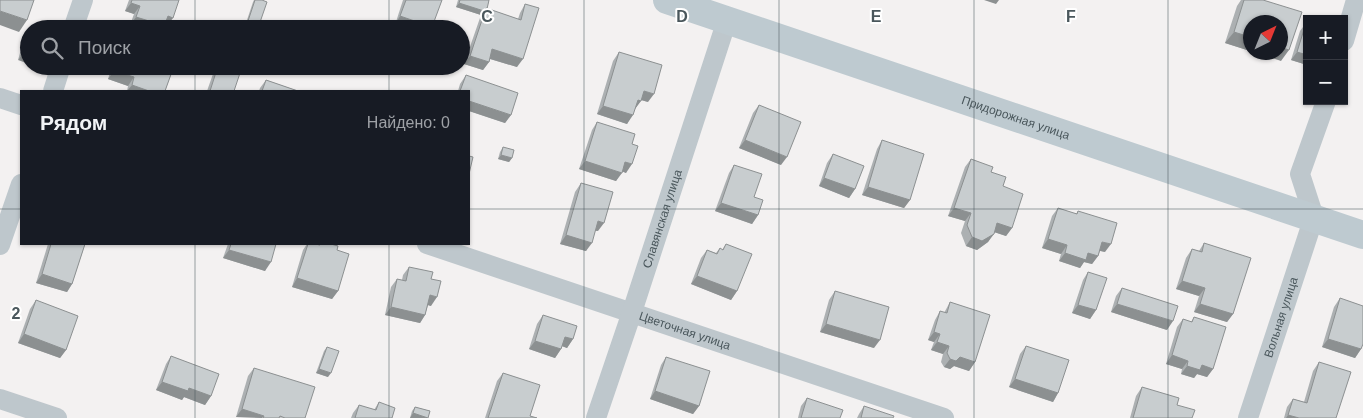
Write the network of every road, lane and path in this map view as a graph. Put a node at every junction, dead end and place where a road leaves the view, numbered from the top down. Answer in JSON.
{"nodes":[{"id":1,"x":83,"y":0,"type":"edge"},
{"id":2,"x":667,"y":0,"type":"edge"},
{"id":3,"x":1356,"y":0,"type":"edge"},
{"id":4,"x":76,"y":20,"type":"edge"},
{"id":5,"x":727,"y":20,"type":"junction"},
{"id":6,"x":1348,"y":27,"type":"edge"},
{"id":7,"x":57,"y":75,"type":"edge"},
{"id":8,"x":52,"y":90,"type":"edge"},
{"id":9,"x":0,"y":98,"type":"edge"},
{"id":10,"x":20,"y":105,"type":"edge"},
{"id":11,"x":1325,"y":105,"type":"edge"},
{"id":12,"x":20,"y":187,"type":"edge"},
{"id":13,"x":1314,"y":217,"type":"junction"},
{"id":14,"x":1363,"y":235,"type":"edge"},
{"id":15,"x":0,"y":245,"type":"edge"},
{"id":16,"x":430,"y":245,"type":"edge"},
{"id":17,"x":632,"y":312,"type":"junction"},
{"id":18,"x":0,"y":399,"type":"edge"},
{"id":19,"x":57,"y":418,"type":"edge"},
{"id":20,"x":596,"y":418,"type":"edge"},
{"id":21,"x":944,"y":418,"type":"edge"},
{"id":22,"x":1248,"y":418,"type":"edge"}],
"edges":[{"from":1,"to":4,"type":"street"},
{"from":2,"to":5,"type":"street","name":"Придорожная улица"},
{"from":3,"to":6,"type":"street"},
{"from":5,"to":13,"type":"street","name":"Придорожная улица"},
{"from":5,"to":17,"type":"street","name":"Славянская улица"},
{"from":7,"to":8,"type":"street"},
{"from":9,"to":10,"type":"street"},
{"from":11,"to":13,"type":"street"},
{"from":12,"to":15,"type":"street"},
{"from":13,"to":14,"type":"street","name":"Придорожная улица"},
{"from":13,"to":22,"type":"street","name":"Вольная улица"},
{"from":16,"to":17,"type":"street","name":"Цветочная улица"},
{"from":17,"to":20,"type":"street","name":"Славянская улица"},
{"from":17,"to":21,"type":"street","name":"Цветочная улица"},
{"from":18,"to":19,"type":"street"}]}
